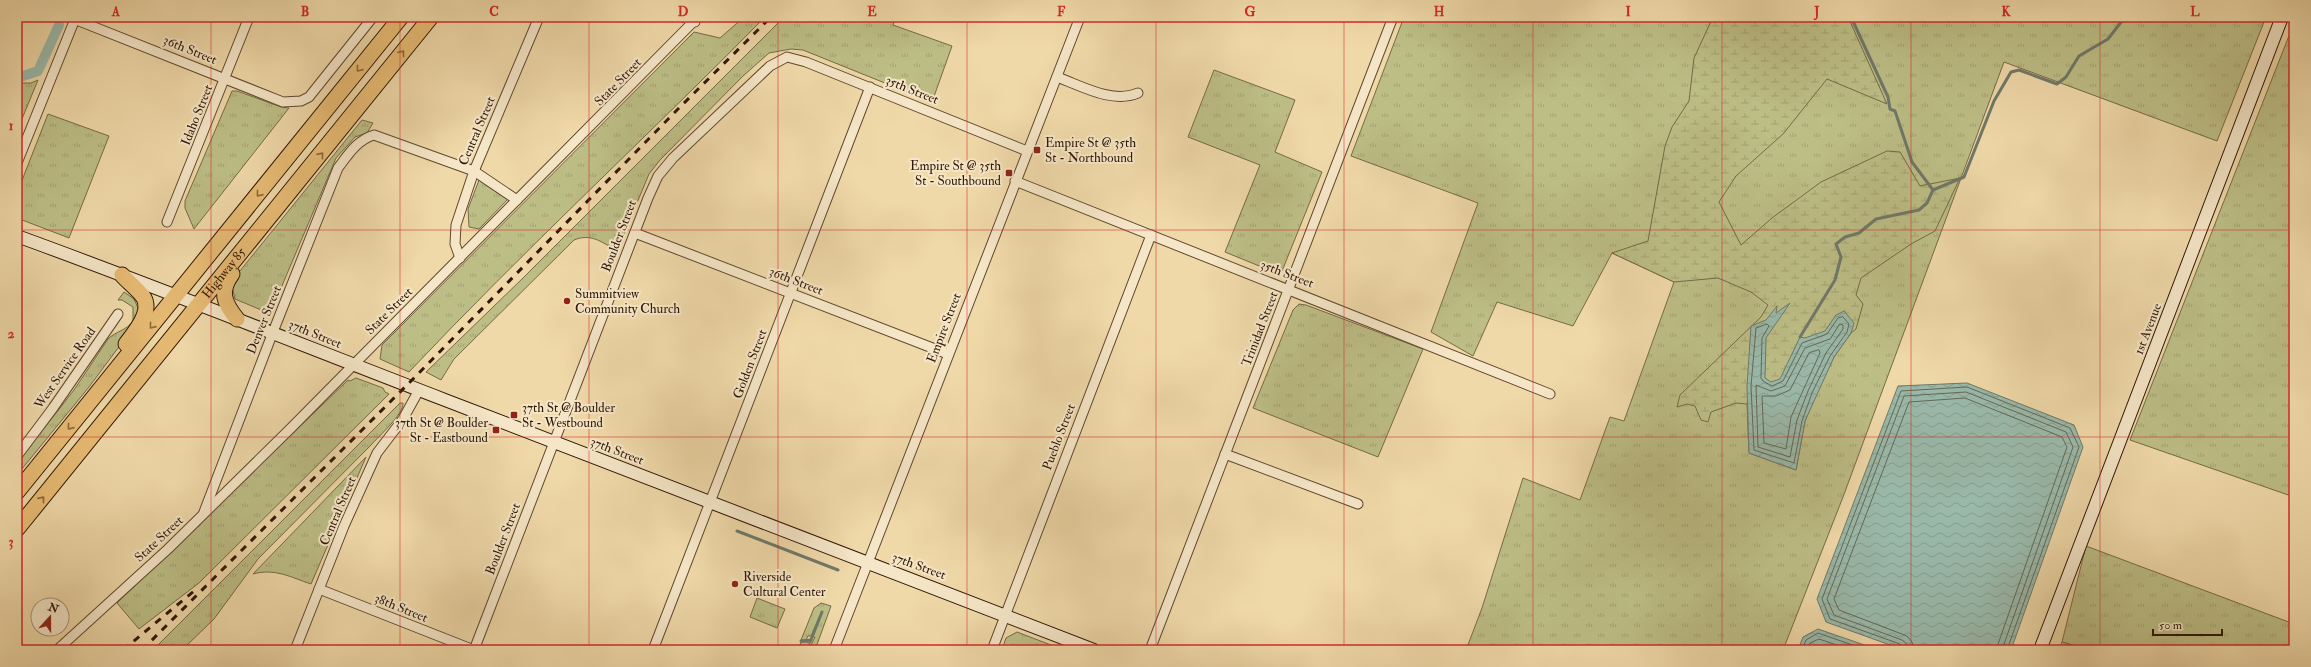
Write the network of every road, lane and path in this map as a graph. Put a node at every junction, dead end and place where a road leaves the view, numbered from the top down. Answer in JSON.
{"nodes":[{"id":1,"x":249,"y":17,"type":"edge"},
{"id":2,"x":373,"y":17,"type":"edge"},
{"id":3,"x":401,"y":17,"type":"edge"},
{"id":4,"x":431,"y":17,"type":"edge"},
{"id":5,"x":539,"y":17,"type":"edge"},
{"id":6,"x":683,"y":17,"type":"edge"},
{"id":7,"x":1080,"y":17,"type":"edge"},
{"id":8,"x":1393,"y":17,"type":"edge"},
{"id":9,"x":2282,"y":17,"type":"edge"},
{"id":10,"x":72,"y":18,"type":"edge"},
{"id":11,"x":696,"y":19,"type":"edge"},
{"id":12,"x":787,"y":57,"type":"joint"},
{"id":13,"x":1057,"y":77,"type":"junction"},
{"id":14,"x":226,"y":78,"type":"junction"},
{"id":15,"x":870,"y":87,"type":"junction"},
{"id":16,"x":1138,"y":93,"type":"dead end"},
{"id":17,"x":1027,"y":151,"type":"junction"},
{"id":18,"x":17,"y":163,"type":"edge"},
{"id":19,"x":474,"y":171,"type":"junction"},
{"id":20,"x":307,"y":172,"type":"junction"},
{"id":21,"x":1015,"y":181,"type":"junction"},
{"id":22,"x":517,"y":200,"type":"junction"},
{"id":23,"x":167,"y":222,"type":"dead end"},
{"id":24,"x":635,"y":234,"type":"junction"},
{"id":25,"x":1151,"y":235,"type":"junction"},
{"id":26,"x":17,"y":236,"type":"edge"},
{"id":27,"x":460,"y":258,"type":"junction"},
{"id":28,"x":122,"y":275,"type":"junction"},
{"id":29,"x":1289,"y":289,"type":"junction"},
{"id":30,"x":791,"y":293,"type":"junction"},
{"id":31,"x":176,"y":296,"type":"junction"},
{"id":32,"x":199,"y":305,"type":"junction"},
{"id":33,"x":118,"y":314,"type":"dead end"},
{"id":34,"x":237,"y":318,"type":"junction"},
{"id":35,"x":273,"y":332,"type":"junction"},
{"id":36,"x":948,"y":354,"type":"junction"},
{"id":37,"x":354,"y":364,"type":"junction"},
{"id":38,"x":419,"y":390,"type":"junction"},
{"id":39,"x":97,"y":393,"type":"junction"},
{"id":40,"x":1550,"y":394,"type":"dead end"},
{"id":41,"x":554,"y":442,"type":"junction"},
{"id":42,"x":1226,"y":454,"type":"junction"},
{"id":43,"x":17,"y":456,"type":"edge"},
{"id":44,"x":17,"y":492,"type":"edge"},
{"id":45,"x":710,"y":502,"type":"junction"},
{"id":46,"x":1358,"y":504,"type":"dead end"},
{"id":47,"x":204,"y":515,"type":"junction"},
{"id":48,"x":17,"y":530,"type":"edge"},
{"id":49,"x":868,"y":562,"type":"junction"},
{"id":50,"x":319,"y":589,"type":"junction"},
{"id":51,"x":1005,"y":614,"type":"junction"},
{"id":52,"x":57,"y":650,"type":"edge"},
{"id":53,"x":295,"y":650,"type":"edge"},
{"id":54,"x":474,"y":650,"type":"edge"},
{"id":55,"x":653,"y":650,"type":"edge"},
{"id":56,"x":834,"y":650,"type":"edge"},
{"id":57,"x":992,"y":650,"type":"edge"},
{"id":58,"x":1094,"y":650,"type":"edge"},
{"id":59,"x":1150,"y":650,"type":"edge"},
{"id":60,"x":2040,"y":650,"type":"edge"}],
"edges":[{"from":1,"to":14,"type":"street","name":"Idaho Street"},
{"from":2,"to":14,"type":"street","name":"36th Street"},
{"from":3,"to":31,"type":"highway","name":"Highway 85","one_way":true},
{"from":20,"to":4,"type":"highway","name":"Highway 85","one_way":true},
{"from":5,"to":19,"type":"street","name":"Central Street"},
{"from":6,"to":11,"type":"street"},
{"from":7,"to":13,"type":"street","name":"Empire Street"},
{"from":8,"to":29,"type":"street","name":"Trinidad Street"},
{"from":9,"to":60,"type":"main road","name":"1st Avenue"},
{"from":10,"to":14,"type":"street","name":"36th Street"},
{"from":10,"to":18,"type":"street"},
{"from":11,"to":22,"type":"street","name":"State Street"},
{"from":12,"to":15,"type":"street","name":"35th Street"},
{"from":12,"to":24,"type":"street","name":"Boulder Street"},
{"from":13,"to":16,"type":"street"},
{"from":13,"to":17,"type":"street","name":"Empire Street"},
{"from":14,"to":23,"type":"street","name":"Idaho Street"},
{"from":15,"to":17,"type":"street","name":"35th Street"},
{"from":15,"to":30,"type":"street","name":"Golden Street"},
{"from":17,"to":21,"type":"street","name":"Empire Street"},
{"from":19,"to":22,"type":"street"},
{"from":19,"to":27,"type":"street","name":"Central Street"},
{"from":19,"to":35,"type":"street","name":"Denver Street"},
{"from":20,"to":32,"type":"highway","name":"Highway 85"},
{"from":20,"to":34,"type":"highway"},
{"from":21,"to":25,"type":"street","name":"35th Street"},
{"from":21,"to":36,"type":"street","name":"Empire Street"},
{"from":22,"to":27,"type":"street","name":"State Street"},
{"from":24,"to":30,"type":"street","name":"36th Street"},
{"from":24,"to":41,"type":"street","name":"Boulder Street"},
{"from":25,"to":29,"type":"street","name":"35th Street"},
{"from":25,"to":51,"type":"street","name":"Pueblo Street"},
{"from":26,"to":28,"type":"main road","name":"37th Street"},
{"from":27,"to":37,"type":"street","name":"State Street"},
{"from":28,"to":31,"type":"main road","name":"37th Street"},
{"from":28,"to":39,"type":"highway"},
{"from":29,"to":40,"type":"street","name":"35th Street"},
{"from":29,"to":42,"type":"street","name":"Trinidad Street"},
{"from":30,"to":36,"type":"street","name":"36th Street"},
{"from":30,"to":45,"type":"street","name":"Golden Street"},
{"from":31,"to":32,"type":"main road","name":"37th Street"},
{"from":31,"to":39,"type":"highway","name":"Highway 85","one_way":true},
{"from":32,"to":34,"type":"main road","name":"37th Street"},
{"from":48,"to":32,"type":"highway","name":"Highway 85","one_way":true},
{"from":33,"to":43,"type":"street","name":"West Service Road"},
{"from":34,"to":35,"type":"main road","name":"37th Street"},
{"from":35,"to":37,"type":"main road","name":"37th Street"},
{"from":35,"to":47,"type":"street","name":"Denver Street"},
{"from":36,"to":49,"type":"street","name":"Empire Street"},
{"from":37,"to":38,"type":"main road","name":"37th Street"},
{"from":37,"to":47,"type":"street","name":"State Street"},
{"from":38,"to":41,"type":"main road","name":"37th Street"},
{"from":38,"to":50,"type":"street","name":"Central Street"},
{"from":39,"to":44,"type":"highway","name":"Highway 85","one_way":true},
{"from":41,"to":45,"type":"main road","name":"37th Street"},
{"from":41,"to":54,"type":"street","name":"Boulder Street"},
{"from":42,"to":46,"type":"street"},
{"from":42,"to":59,"type":"street","name":"Trinidad Street"},
{"from":45,"to":49,"type":"main road","name":"37th Street"},
{"from":45,"to":55,"type":"street","name":"Golden Street"},
{"from":47,"to":52,"type":"street","name":"State Street"},
{"from":49,"to":51,"type":"main road","name":"37th Street"},
{"from":49,"to":56,"type":"street","name":"Empire Street"},
{"from":50,"to":53,"type":"street","name":"Central Street"},
{"from":50,"to":54,"type":"street","name":"38th Street"},
{"from":51,"to":57,"type":"street","name":"Pueblo Street"},
{"from":51,"to":58,"type":"main road","name":"37th Street"}]}
